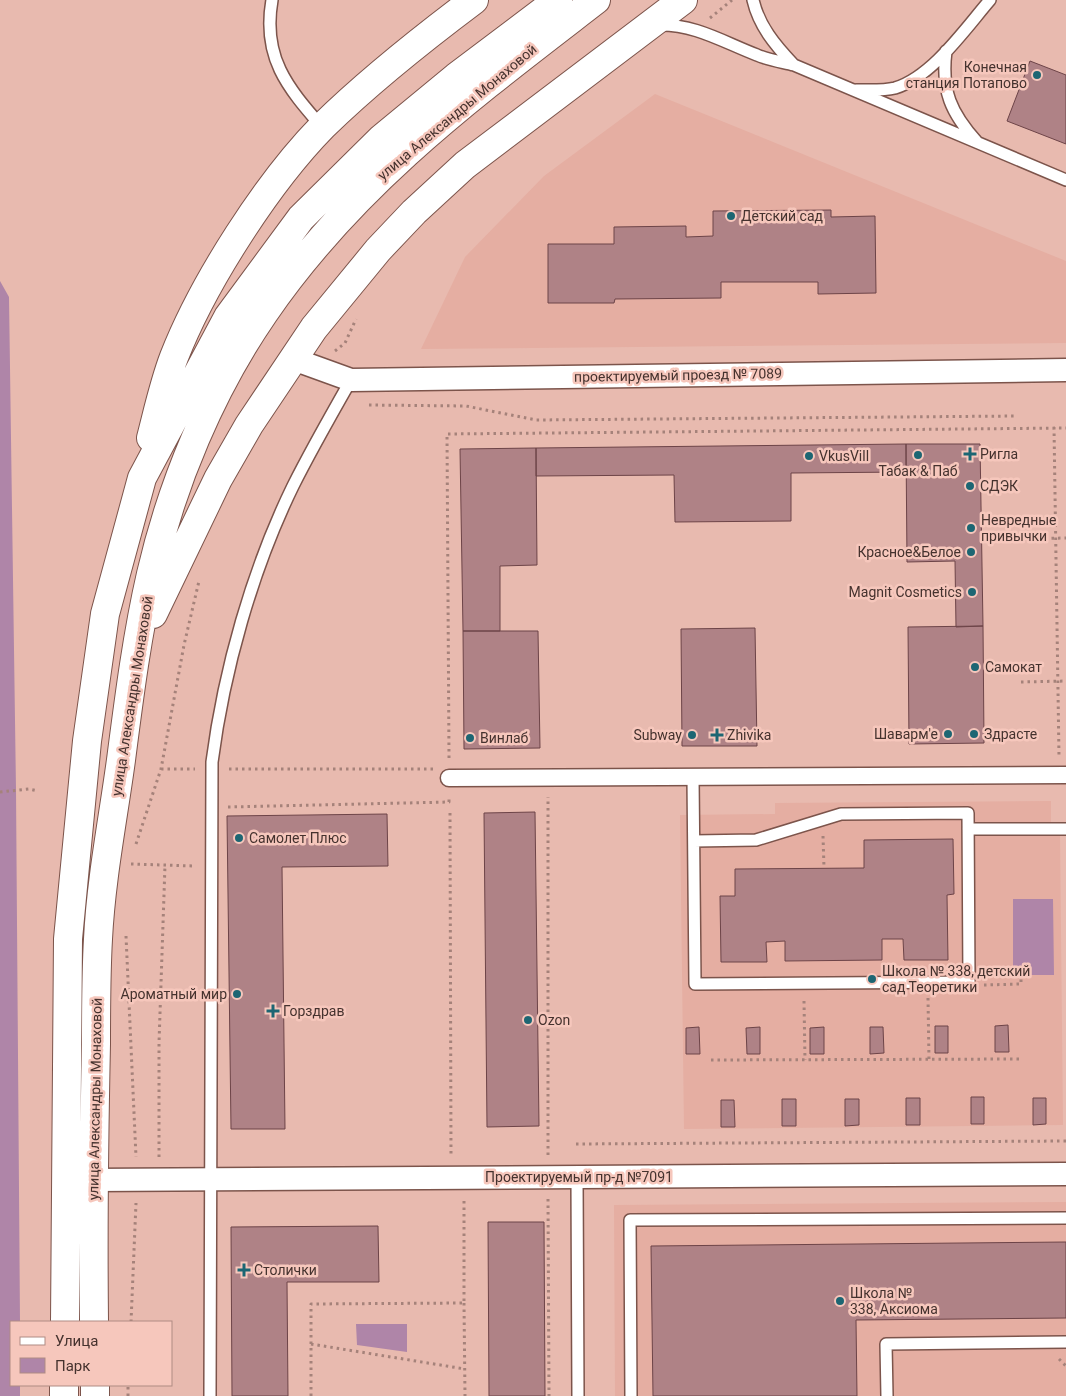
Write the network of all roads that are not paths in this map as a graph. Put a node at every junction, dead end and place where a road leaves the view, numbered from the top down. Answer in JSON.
{"nodes":[{"id":1,"x":272,"y":0,"type":"edge"},
{"id":2,"x":474,"y":0,"type":"edge"},
{"id":3,"x":558,"y":0,"type":"edge"},
{"id":4,"x":596,"y":0,"type":"edge"},
{"id":5,"x":683,"y":0,"type":"edge"},
{"id":6,"x":753,"y":0,"type":"edge"},
{"id":7,"x":990,"y":0,"type":"edge"},
{"id":8,"x":649,"y":26,"type":"junction"},
{"id":9,"x":946,"y":51,"type":"junction"},
{"id":10,"x":794,"y":65,"type":"junction"},
{"id":11,"x":850,"y":90,"type":"junction"},
{"id":12,"x":322,"y":128,"type":"junction"},
{"id":13,"x":981,"y":146,"type":"junction"},
{"id":14,"x":1066,"y":180,"type":"edge"},
{"id":15,"x":304,"y":364,"type":"junction"},
{"id":16,"x":1066,"y":370,"type":"edge"},
{"id":17,"x":351,"y":380,"type":"junction"},
{"id":18,"x":142,"y":478,"type":"junction"},
{"id":19,"x":136,"y":650,"type":"junction"},
{"id":20,"x":1063,"y":775,"type":"edge"},
{"id":21,"x":693,"y":777,"type":"junction"},
{"id":22,"x":449,"y":778,"type":"road end"},
{"id":23,"x":968,"y":829,"type":"junction"},
{"id":24,"x":1066,"y":829,"type":"edge"},
{"id":25,"x":694,"y":841,"type":"junction"},
{"id":26,"x":1066,"y":1174,"type":"edge"},
{"id":27,"x":576,"y":1177,"type":"junction"},
{"id":28,"x":210,"y":1179,"type":"junction"},
{"id":29,"x":93,"y":1180,"type":"junction"},
{"id":30,"x":1066,"y":1218,"type":"edge"},
{"id":31,"x":65,"y":1321,"type":"edge"},
{"id":32,"x":94,"y":1321,"type":"edge"},
{"id":33,"x":1066,"y":1342,"type":"edge"},
{"id":34,"x":210,"y":1396,"type":"edge"},
{"id":35,"x":578,"y":1396,"type":"edge"},
{"id":36,"x":631,"y":1396,"type":"edge"},
{"id":37,"x":887,"y":1396,"type":"edge"}],
"edges":[{"from":1,"to":12,"type":"lane"},
{"from":2,"to":12,"type":"main road"},
{"from":3,"to":18,"type":"main road","name":"улица Александры Монаховой"},
{"from":4,"to":19,"type":"main road","name":"улица Александры Монаховой"},
{"from":5,"to":8,"type":"main road"},
{"from":6,"to":10,"type":"lane"},
{"from":7,"to":9,"type":"lane"},
{"from":8,"to":10,"type":"lane"},
{"from":8,"to":15,"type":"main road"},
{"from":9,"to":11,"type":"lane"},
{"from":9,"to":13,"type":"lane"},
{"from":10,"to":11,"type":"lane"},
{"from":11,"to":13,"type":"lane"},
{"from":12,"to":18,"type":"main road"},
{"from":13,"to":14,"type":"lane"},
{"from":15,"to":17,"type":"street","name":"проектируемый проезд № 7089"},
{"from":15,"to":19,"type":"main road"},
{"from":16,"to":17,"type":"street","name":"проектируемый проезд № 7089"},
{"from":17,"to":28,"type":"lane"},
{"from":18,"to":31,"type":"main road","name":"улица Александры Монаховой"},
{"from":19,"to":29,"type":"main road","name":"улица Александры Монаховой"},
{"from":20,"to":21,"type":"street"},
{"from":21,"to":22,"type":"street"},
{"from":21,"to":25,"type":"lane"},
{"from":23,"to":24,"type":"lane"},
{"from":23,"to":25,"type":"lane"},
{"from":23,"to":25,"type":"lane"},
{"from":26,"to":27,"type":"street","name":"Проектируемый пр-д №7091"},
{"from":27,"to":28,"type":"street","name":"Проектируемый пр-д №7091"},
{"from":27,"to":35,"type":"lane"},
{"from":28,"to":29,"type":"street","name":"Проектируемый пр-д №7091"},
{"from":28,"to":34,"type":"lane"},
{"from":29,"to":32,"type":"main road","name":"улица Александры Монаховой"},
{"from":30,"to":36,"type":"lane"},
{"from":33,"to":37,"type":"lane"}]}
